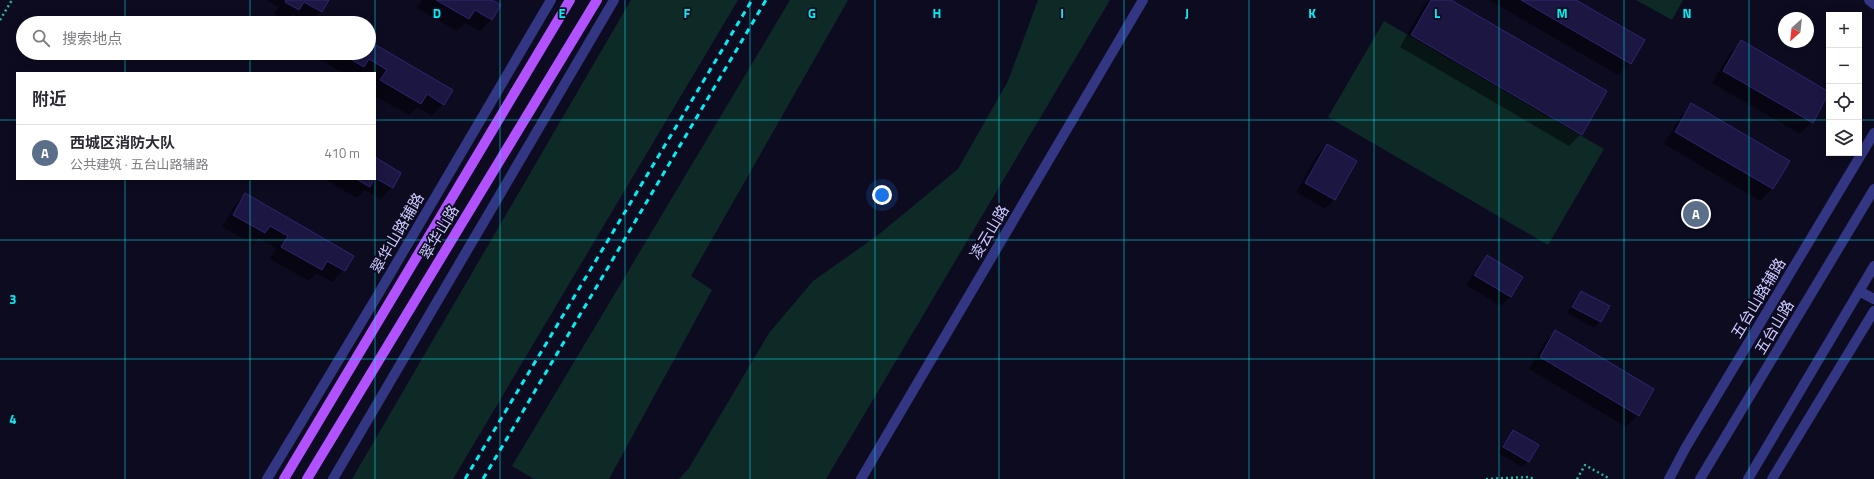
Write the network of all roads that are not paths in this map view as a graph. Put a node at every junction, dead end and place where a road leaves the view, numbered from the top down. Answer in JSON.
{"nodes":[{"id":1,"x":552,"y":0,"type":"edge"},
{"id":2,"x":570,"y":0,"type":"edge"},
{"id":3,"x":597,"y":0,"type":"edge"},
{"id":4,"x":614,"y":0,"type":"edge"},
{"id":5,"x":1143,"y":0,"type":"edge"},
{"id":6,"x":1869,"y":0,"type":"edge"},
{"id":7,"x":1874,"y":4,"type":"edge"},
{"id":8,"x":1874,"y":133,"type":"edge"},
{"id":9,"x":1874,"y":189,"type":"edge"},
{"id":10,"x":1874,"y":266,"type":"edge"},
{"id":11,"x":1859,"y":290,"type":"junction"},
{"id":12,"x":1874,"y":299,"type":"edge"},
{"id":13,"x":1874,"y":311,"type":"edge"},
{"id":14,"x":267,"y":479,"type":"edge"},
{"id":15,"x":284,"y":479,"type":"edge"},
{"id":16,"x":307,"y":479,"type":"edge"},
{"id":17,"x":332,"y":479,"type":"edge"},
{"id":18,"x":861,"y":479,"type":"edge"},
{"id":19,"x":1669,"y":479,"type":"edge"},
{"id":20,"x":1700,"y":479,"type":"edge"},
{"id":21,"x":1748,"y":479,"type":"edge"},
{"id":22,"x":1772,"y":479,"type":"edge"}],
"edges":[{"from":1,"to":14,"type":"street","name":"翠华山路辅路"},
{"from":2,"to":15,"type":"main road","name":"翠华山路"},
{"from":3,"to":16,"type":"main road","name":"翠华山路"},
{"from":4,"to":17,"type":"street"},
{"from":5,"to":18,"type":"street","name":"凌云山路"},
{"from":6,"to":7,"type":"street"},
{"from":8,"to":19,"type":"street","name":"五台山路辅路"},
{"from":9,"to":20,"type":"street","name":"五台山路"},
{"from":10,"to":11,"type":"street"},
{"from":11,"to":12,"type":"street"},
{"from":11,"to":21,"type":"street"},
{"from":13,"to":22,"type":"street"}]}
